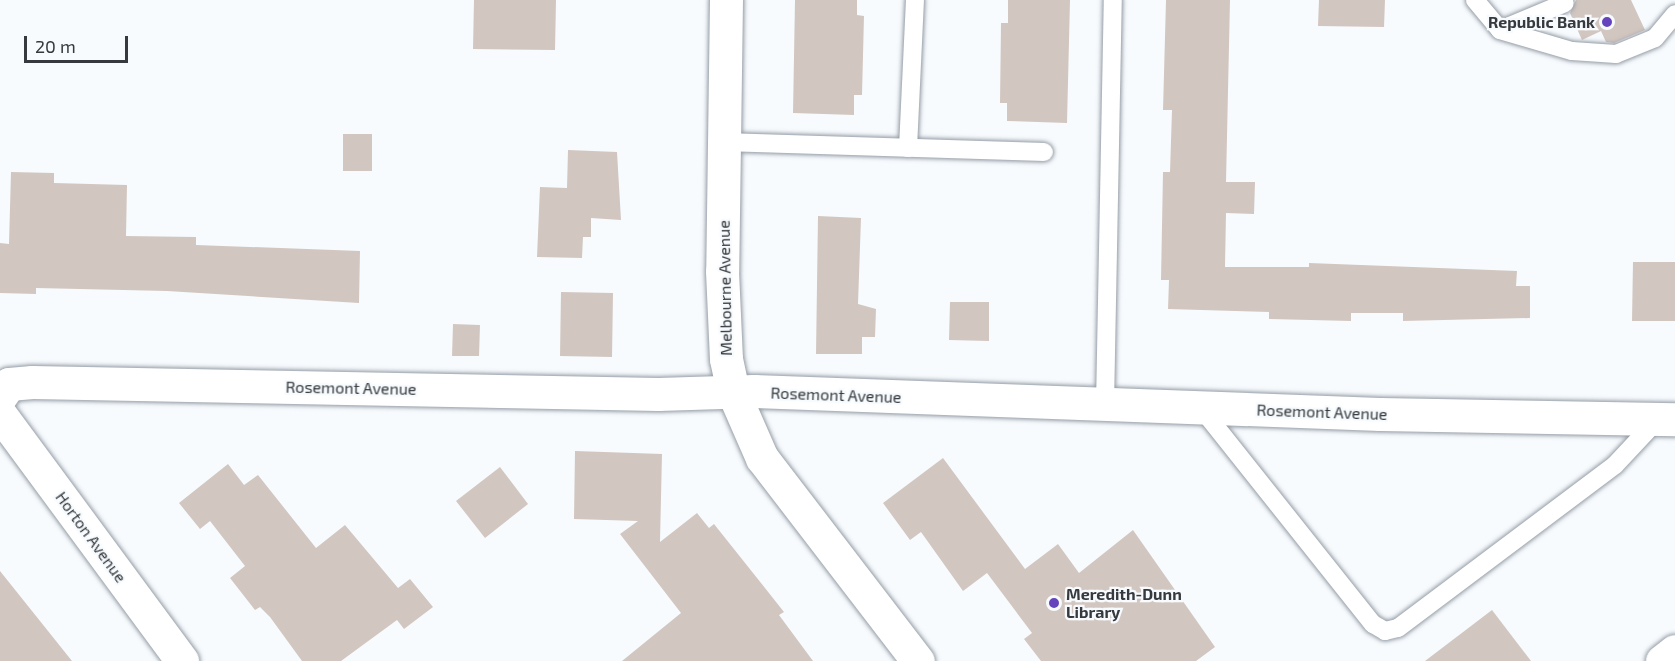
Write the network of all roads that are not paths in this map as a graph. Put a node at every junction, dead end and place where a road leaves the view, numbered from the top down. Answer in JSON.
{"nodes":[{"id":1,"x":726,"y":0,"type":"edge"},
{"id":2,"x":915,"y":0,"type":"edge"},
{"id":3,"x":1113,"y":0,"type":"edge"},
{"id":4,"x":1475,"y":0,"type":"edge"},
{"id":5,"x":1564,"y":3,"type":"dead end"},
{"id":6,"x":1675,"y":14,"type":"edge"},
{"id":7,"x":1500,"y":30,"type":"junction"},
{"id":8,"x":724,"y":142,"type":"junction"},
{"id":9,"x":908,"y":148,"type":"junction"},
{"id":10,"x":1044,"y":152,"type":"dead end"},
{"id":11,"x":733,"y":392,"type":"junction"},
{"id":12,"x":1,"y":401,"type":"edge"},
{"id":13,"x":1105,"y":405,"type":"junction"},
{"id":14,"x":1202,"y":408,"type":"junction"},
{"id":15,"x":1667,"y":418,"type":"edge"},
{"id":16,"x":1675,"y":651,"type":"edge"},
{"id":17,"x":182,"y":661,"type":"edge"},
{"id":18,"x":918,"y":661,"type":"edge"},
{"id":19,"x":1662,"y":661,"type":"edge"}],
"edges":[{"from":1,"to":8,"type":"street","name":"Melbourne Avenue"},
{"from":2,"to":9,"type":"lane"},
{"from":3,"to":13,"type":"lane"},
{"from":4,"to":7,"type":"lane"},
{"from":5,"to":7,"type":"lane"},
{"from":6,"to":7,"type":"lane"},
{"from":8,"to":9,"type":"lane"},
{"from":8,"to":11,"type":"street","name":"Melbourne Avenue"},
{"from":9,"to":10,"type":"lane"},
{"from":11,"to":12,"type":"street","name":"Rosemont Avenue"},
{"from":11,"to":13,"type":"street","name":"Rosemont Avenue"},
{"from":11,"to":18,"type":"street","name":"Melbourne Avenue"},
{"from":12,"to":17,"type":"street","name":"Horton Avenue"},
{"from":13,"to":14,"type":"street","name":"Rosemont Avenue"},
{"from":14,"to":15,"type":"street","name":"Rosemont Avenue"},
{"from":14,"to":15,"type":"lane"},
{"from":16,"to":19,"type":"street"}]}
